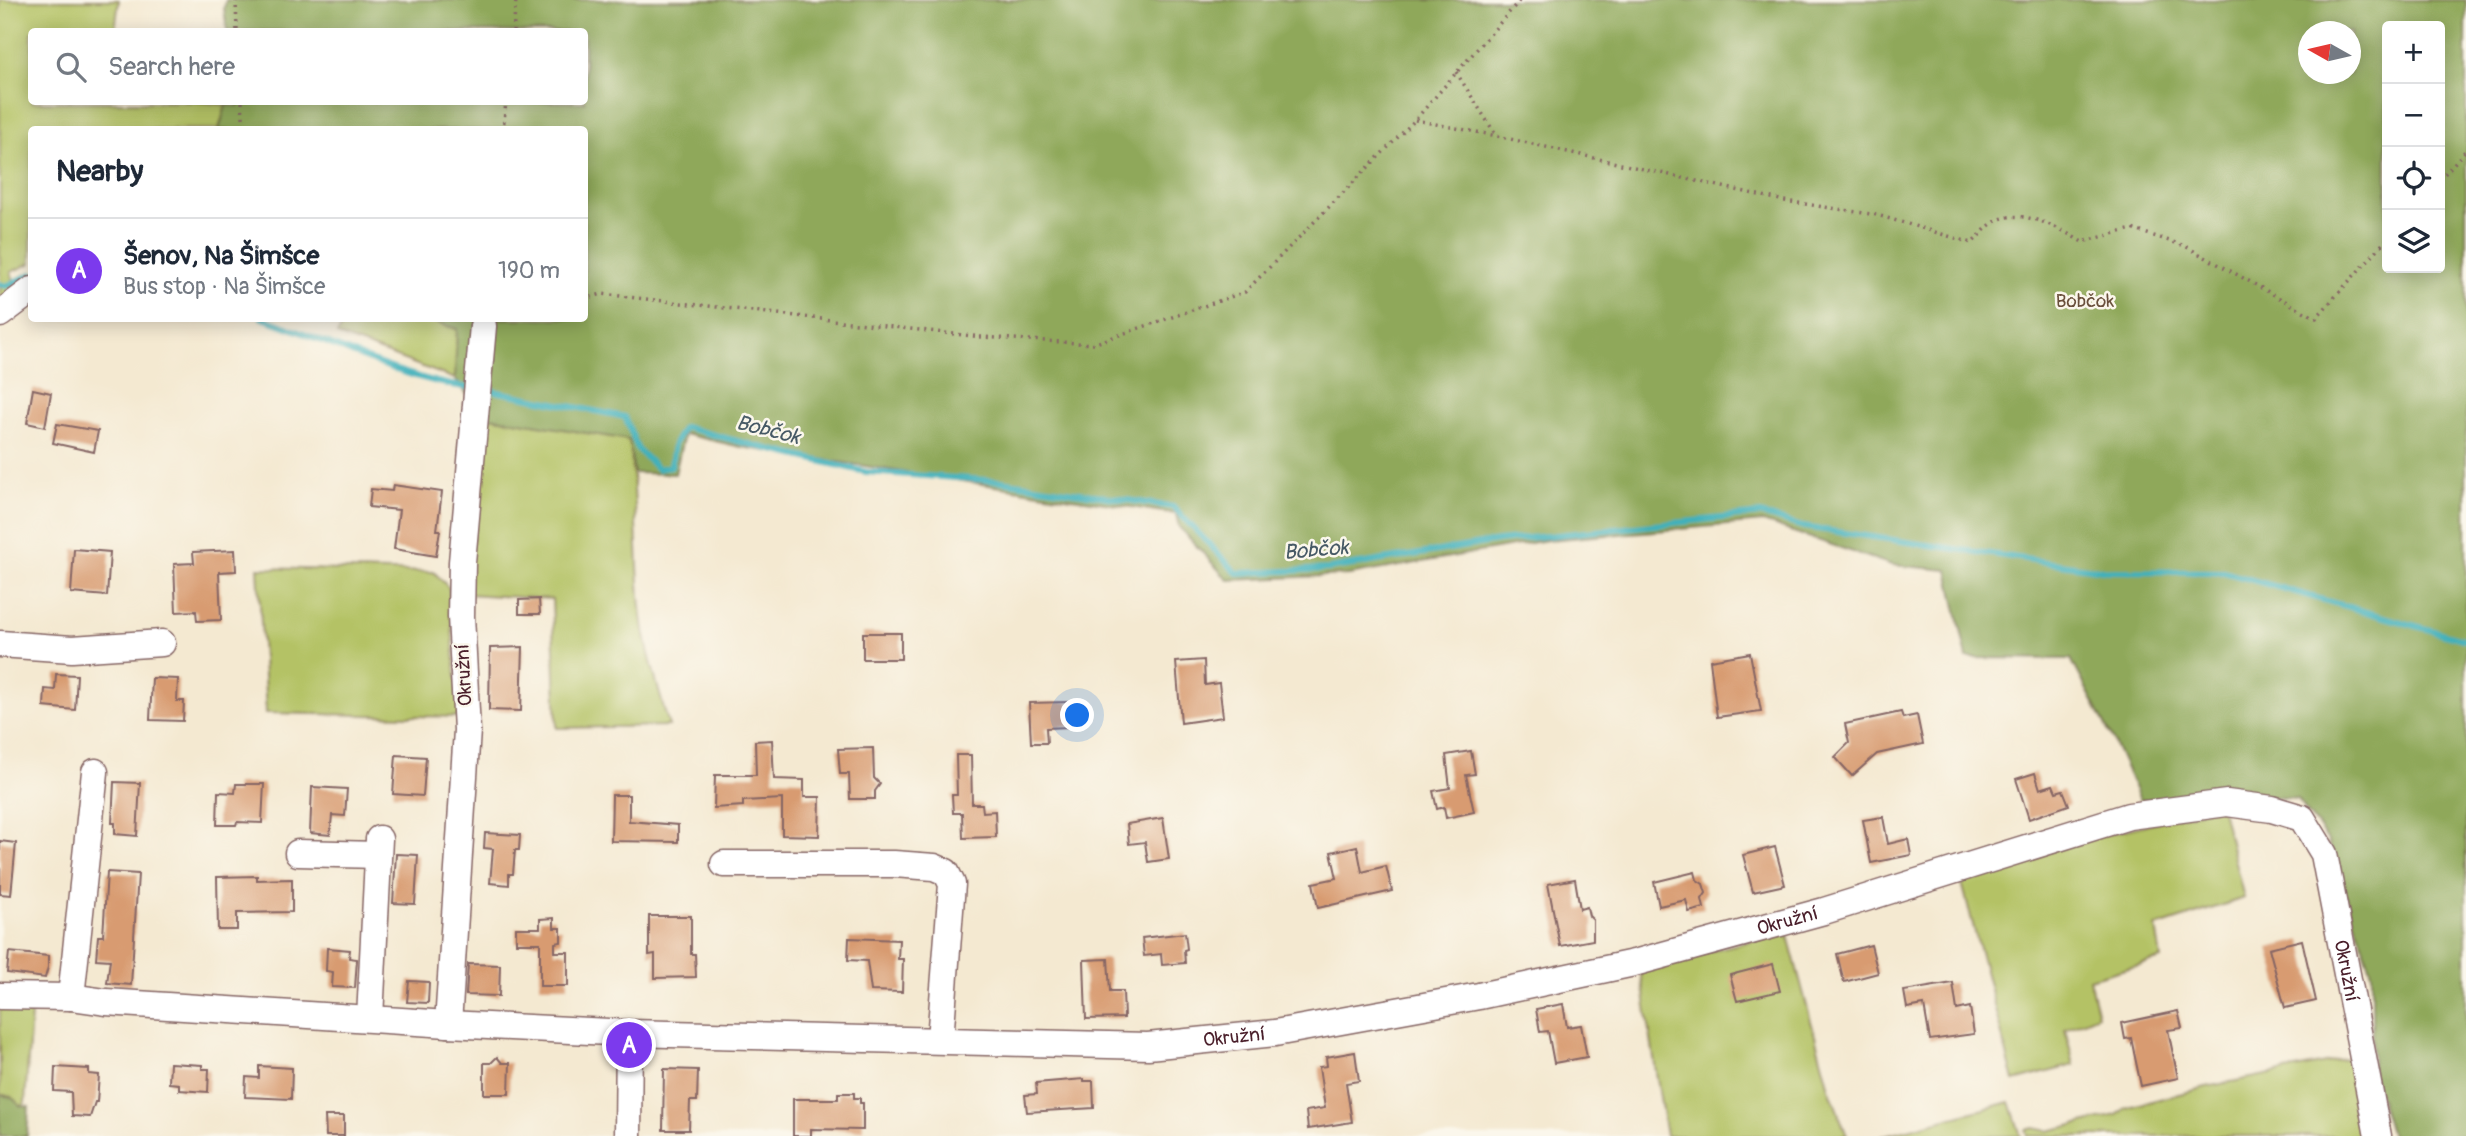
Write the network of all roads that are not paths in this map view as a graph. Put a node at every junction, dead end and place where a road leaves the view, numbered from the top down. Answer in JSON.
{"nodes":[{"id":1,"x":28,"y":293,"type":"edge"},
{"id":2,"x":0,"y":314,"type":"edge"},
{"id":3,"x":483,"y":327,"type":"dead end"},
{"id":4,"x":162,"y":643,"type":"dead end"},
{"id":5,"x":0,"y":644,"type":"edge"},
{"id":6,"x":95,"y":772,"type":"dead end"},
{"id":7,"x":298,"y":853,"type":"dead end"},
{"id":8,"x":724,"y":864,"type":"dead end"},
{"id":9,"x":0,"y":996,"type":"edge"},
{"id":10,"x":71,"y":997,"type":"junction"},
{"id":11,"x":370,"y":1018,"type":"junction"},
{"id":12,"x":448,"y":1024,"type":"junction"},
{"id":13,"x":629,"y":1033,"type":"junction"},
{"id":14,"x":940,"y":1040,"type":"junction"},
{"id":15,"x":628,"y":1136,"type":"edge"},
{"id":16,"x":2378,"y":1136,"type":"edge"}],
"edges":[{"from":1,"to":2,"type":"street"},
{"from":3,"to":12,"type":"street","name":"Okružní"},
{"from":4,"to":5,"type":"street"},
{"from":6,"to":10,"type":"street"},
{"from":7,"to":11,"type":"street"},
{"from":8,"to":14,"type":"street"},
{"from":9,"to":10,"type":"street","name":"Okružní"},
{"from":10,"to":11,"type":"street","name":"Okružní"},
{"from":11,"to":12,"type":"street","name":"Okružní"},
{"from":12,"to":13,"type":"street","name":"Okružní"},
{"from":13,"to":14,"type":"street","name":"Okružní"},
{"from":13,"to":15,"type":"street"},
{"from":14,"to":16,"type":"street","name":"Okružní"}]}
